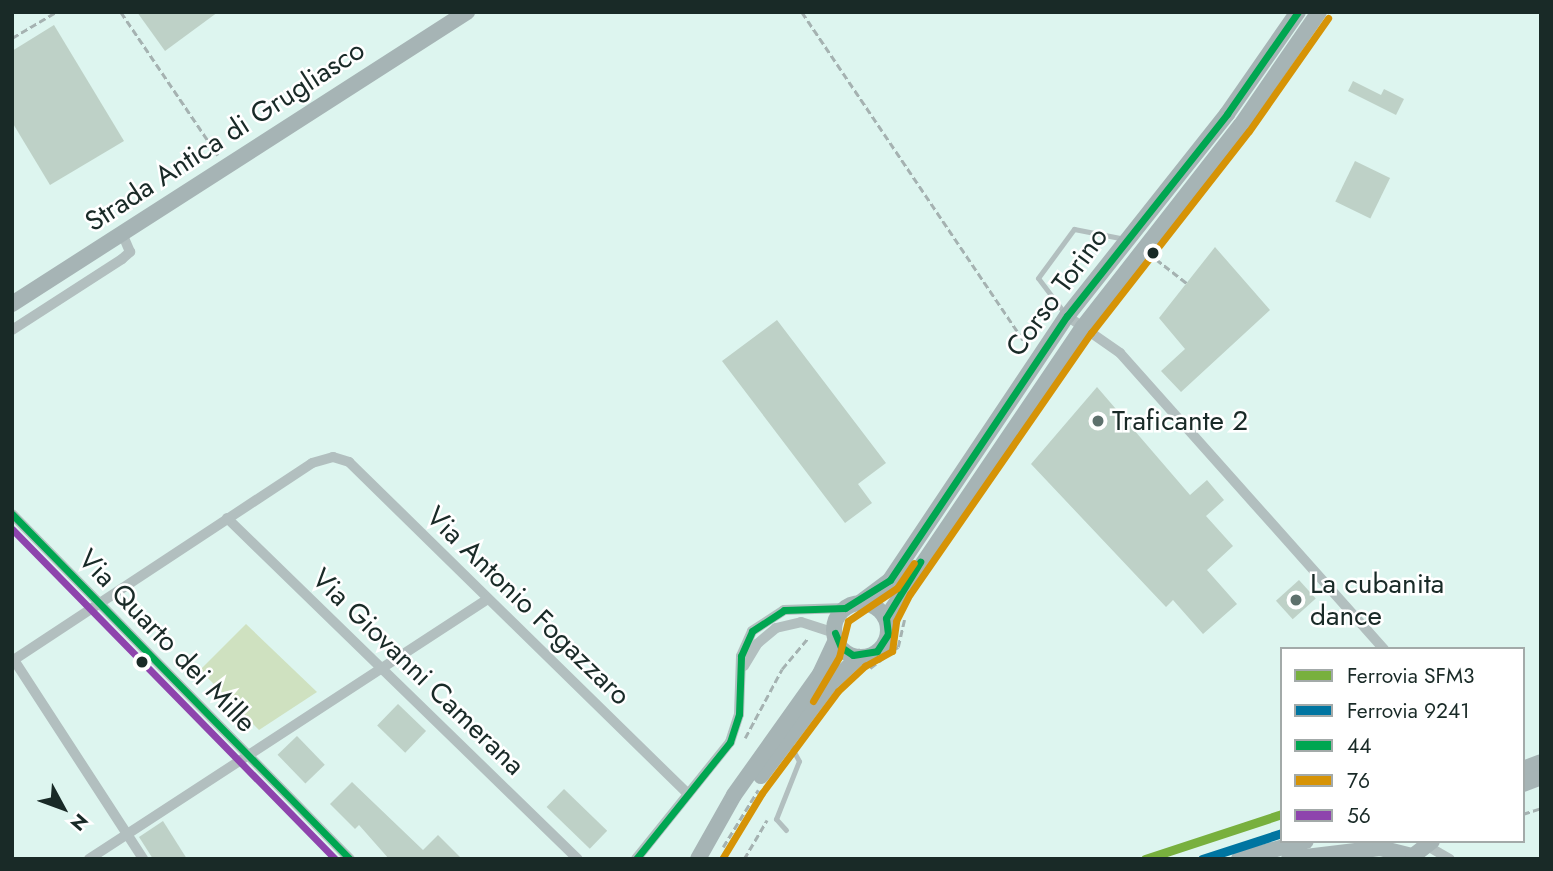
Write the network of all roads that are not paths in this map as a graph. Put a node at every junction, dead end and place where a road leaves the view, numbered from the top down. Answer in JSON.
{"nodes":[{"id":1,"x":467,"y":12,"type":"edge"},
{"id":2,"x":1298,"y":12,"type":"edge"},
{"id":3,"x":1319,"y":12,"type":"edge"},
{"id":4,"x":127,"y":231,"type":"junction"},
{"id":5,"x":1128,"y":239,"type":"junction"},
{"id":6,"x":12,"y":304,"type":"edge"},
{"id":7,"x":1067,"y":316,"type":"junction"},
{"id":8,"x":1083,"y":327,"type":"junction"},
{"id":9,"x":12,"y":330,"type":"edge"},
{"id":10,"x":12,"y":514,"type":"edge"},
{"id":11,"x":227,"y":518,"type":"junction"},
{"id":12,"x":488,"y":599,"type":"junction"},
{"id":13,"x":97,"y":603,"type":"junction"},
{"id":14,"x":862,"y":603,"type":"junction"},
{"id":15,"x":845,"y":608,"type":"junction"},
{"id":16,"x":886,"y":618,"type":"junction"},
{"id":17,"x":835,"y":636,"type":"junction"},
{"id":18,"x":1382,"y":647,"type":"edge"},
{"id":19,"x":859,"y":657,"type":"junction"},
{"id":20,"x":13,"y":660,"type":"edge"},
{"id":21,"x":381,"y":668,"type":"junction"},
{"id":22,"x":742,"y":668,"type":"junction"},
{"id":23,"x":782,"y":737,"type":"junction"},
{"id":24,"x":248,"y":755,"type":"junction"},
{"id":25,"x":687,"y":793,"type":"junction"},
{"id":26,"x":786,"y":830,"type":"dead end"},
{"id":27,"x":127,"y":834,"type":"junction"},
{"id":28,"x":1299,"y":843,"type":"edge"},
{"id":29,"x":1431,"y":844,"type":"edge"},
{"id":30,"x":1388,"y":845,"type":"edge"},
{"id":31,"x":89,"y":859,"type":"edge"},
{"id":32,"x":143,"y":859,"type":"edge"},
{"id":33,"x":350,"y":859,"type":"edge"},
{"id":34,"x":578,"y":859,"type":"edge"},
{"id":35,"x":636,"y":859,"type":"edge"},
{"id":36,"x":698,"y":859,"type":"edge"},
{"id":37,"x":710,"y":859,"type":"edge"},
{"id":38,"x":1239,"y":859,"type":"edge"},
{"id":39,"x":1289,"y":859,"type":"edge"},
{"id":40,"x":1450,"y":859,"type":"edge"}],
"edges":[{"from":1,"to":4,"type":"street","name":"Strada Antica di Grugliasco"},
{"from":2,"to":5,"type":"street","name":"Corso Torino"},
{"from":3,"to":8,"type":"street","name":"Corso Torino"},
{"from":4,"to":6,"type":"street","name":"Strada Antica di Grugliasco"},
{"from":4,"to":9,"type":"street"},
{"from":5,"to":7,"type":"street","name":"Corso Torino"},
{"from":5,"to":7,"type":"lane"},
{"from":7,"to":8,"type":"street"},
{"from":7,"to":14,"type":"street","name":"Corso Torino"},
{"from":8,"to":16,"type":"street","name":"Corso Torino"},
{"from":8,"to":18,"type":"street"},
{"from":10,"to":13,"type":"street","name":"Via Quarto dei Mille"},
{"from":11,"to":12,"type":"street","name":"Via Antonio Fogazzaro"},
{"from":11,"to":13,"type":"street"},
{"from":11,"to":21,"type":"street","name":"Via Giovanni Camerana"},
{"from":12,"to":21,"type":"street"},
{"from":12,"to":25,"type":"street","name":"Via Antonio Fogazzaro"},
{"from":13,"to":20,"type":"street"},
{"from":13,"to":24,"type":"street","name":"Via Quarto dei Mille"},
{"from":14,"to":15,"type":"street","name":"Corso Torino"},
{"from":14,"to":16,"type":"street"},
{"from":15,"to":17,"type":"street","name":"Corso Torino"},
{"from":15,"to":22,"type":"street"},
{"from":16,"to":19,"type":"street","name":"Corso Torino"},
{"from":17,"to":19,"type":"street"},
{"from":17,"to":22,"type":"street"},
{"from":17,"to":23,"type":"street","name":"Corso Torino"},
{"from":19,"to":23,"type":"street","name":"Corso Torino"},
{"from":20,"to":27,"type":"street"},
{"from":21,"to":24,"type":"street"},
{"from":21,"to":34,"type":"street","name":"Via Giovanni Camerana"},
{"from":22,"to":25,"type":"street"},
{"from":23,"to":26,"type":"lane"},
{"from":23,"to":36,"type":"street","name":"Corso Torino"},
{"from":23,"to":37,"type":"street","name":"Corso Torino"},
{"from":24,"to":27,"type":"street"},
{"from":24,"to":33,"type":"street","name":"Via Quarto dei Mille"},
{"from":25,"to":35,"type":"street"},
{"from":27,"to":31,"type":"street"},
{"from":27,"to":32,"type":"street"},
{"from":28,"to":38,"type":"street"},
{"from":29,"to":30,"type":"street"},
{"from":29,"to":40,"type":"street"},
{"from":30,"to":39,"type":"street"}]}
